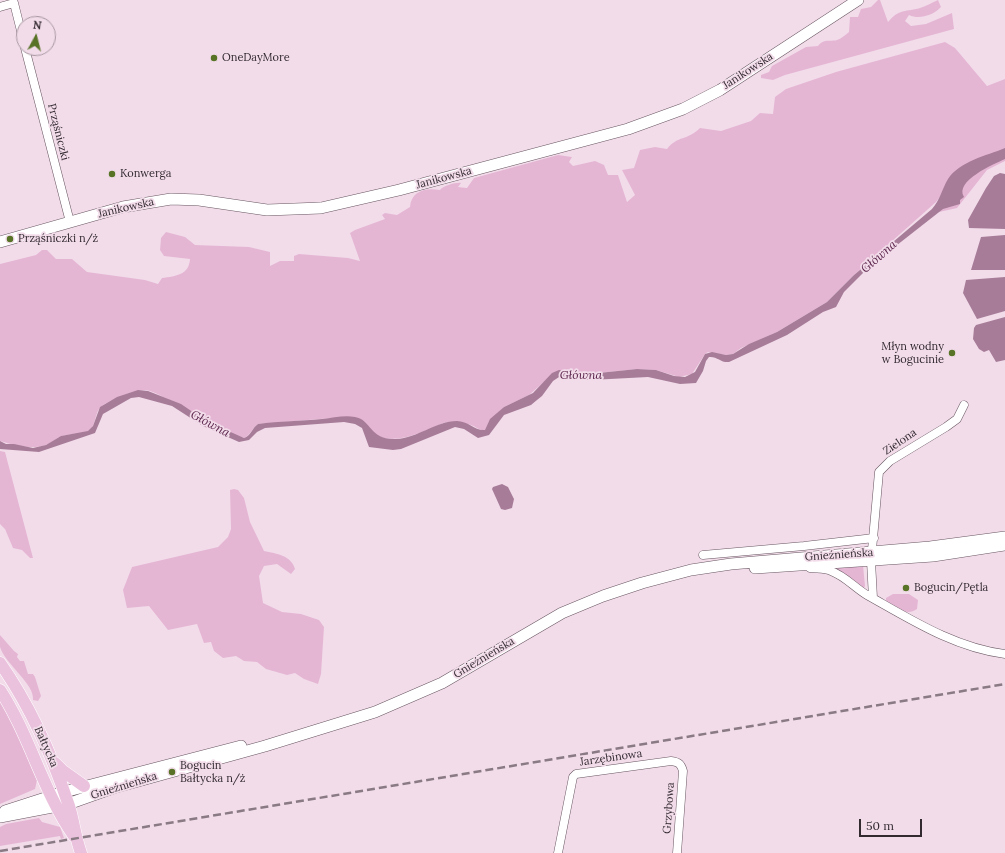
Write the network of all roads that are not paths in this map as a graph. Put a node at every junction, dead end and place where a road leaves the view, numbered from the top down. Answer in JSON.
{"nodes":[{"id":1,"x":858,"y":0,"type":"edge"},
{"id":2,"x":0,"y":7,"type":"edge"},
{"id":3,"x":17,"y":16,"type":"edge"},
{"id":4,"x":27,"y":56,"type":"edge"},
{"id":5,"x":70,"y":222,"type":"junction"},
{"id":6,"x":0,"y":242,"type":"edge"},
{"id":7,"x":964,"y":405,"type":"dead end"},
{"id":8,"x":1005,"y":537,"type":"edge"},
{"id":9,"x":874,"y":538,"type":"junction"},
{"id":10,"x":1005,"y":545,"type":"edge"},
{"id":11,"x":703,"y":555,"type":"dead end"},
{"id":12,"x":872,"y":556,"type":"junction"},
{"id":13,"x":795,"y":567,"type":"junction"},
{"id":14,"x":673,"y":576,"type":"junction"},
{"id":15,"x":873,"y":598,"type":"junction"},
{"id":16,"x":1005,"y":654,"type":"edge"},
{"id":17,"x":0,"y":663,"type":"edge"},
{"id":18,"x":0,"y":690,"type":"edge"},
{"id":19,"x":293,"y":737,"type":"junction"},
{"id":20,"x":52,"y":759,"type":"junction"},
{"id":21,"x":681,"y":765,"type":"joint"},
{"id":22,"x":84,"y":786,"type":"junction"},
{"id":23,"x":64,"y":792,"type":"junction"},
{"id":24,"x":52,"y":795,"type":"junction"},
{"id":25,"x":63,"y":805,"type":"junction"},
{"id":26,"x":0,"y":812,"type":"edge"},
{"id":27,"x":0,"y":817,"type":"edge"},
{"id":28,"x":81,"y":853,"type":"edge"},
{"id":29,"x":558,"y":853,"type":"edge"},
{"id":30,"x":677,"y":853,"type":"edge"}],
"edges":[{"from":1,"to":5,"type":"main road","name":"Janikowska"},
{"from":2,"to":3,"type":"street"},
{"from":4,"to":5,"type":"street","name":"Prząśniczki"},
{"from":5,"to":6,"type":"main road","name":"Janikowska"},
{"from":7,"to":9,"type":"street","name":"Zielona"},
{"from":8,"to":12,"type":"main road","name":"Gnieźnieńska"},
{"from":9,"to":11,"type":"street"},
{"from":9,"to":12,"type":"street","name":"Zielona"},
{"from":10,"to":12,"type":"main road","name":"Gnieźnieńska"},
{"from":12,"to":13,"type":"main road","name":"Gnieźnieńska"},
{"from":12,"to":14,"type":"main road","name":"Gnieźnieńska"},
{"from":12,"to":15,"type":"street","name":"Zielona"},
{"from":13,"to":14,"type":"main road","name":"Gnieźnieńska"},
{"from":13,"to":15,"type":"street"},
{"from":14,"to":19,"type":"main road","name":"Gnieźnieńska"},
{"from":15,"to":16,"type":"street"},
{"from":17,"to":20,"type":"main road","name":"Bałtycka"},
{"from":18,"to":24,"type":"main road","name":"Bałtycka"},
{"from":19,"to":22,"type":"main road","name":"Gnieźnieńska"},
{"from":19,"to":25,"type":"main road","name":"Gnieźnieńska"},
{"from":20,"to":22,"type":"main road"},
{"from":20,"to":23,"type":"main road","name":"Bałtycka"},
{"from":21,"to":29,"type":"street","name":"Jarzębinowa"},
{"from":21,"to":30,"type":"street","name":"Grzybowa"},
{"from":22,"to":23,"type":"main road","name":"Gnieźnieńska"},
{"from":23,"to":24,"type":"main road","name":"Gnieźnieńska"},
{"from":23,"to":25,"type":"main road","name":"Bałtycka"},
{"from":24,"to":25,"type":"main road","name":"Bałtycka"},
{"from":24,"to":26,"type":"main road","name":"Gnieźnieńska"},
{"from":25,"to":27,"type":"main road","name":"Gnieźnieńska"},
{"from":25,"to":28,"type":"main road","name":"Bałtycka"}]}
